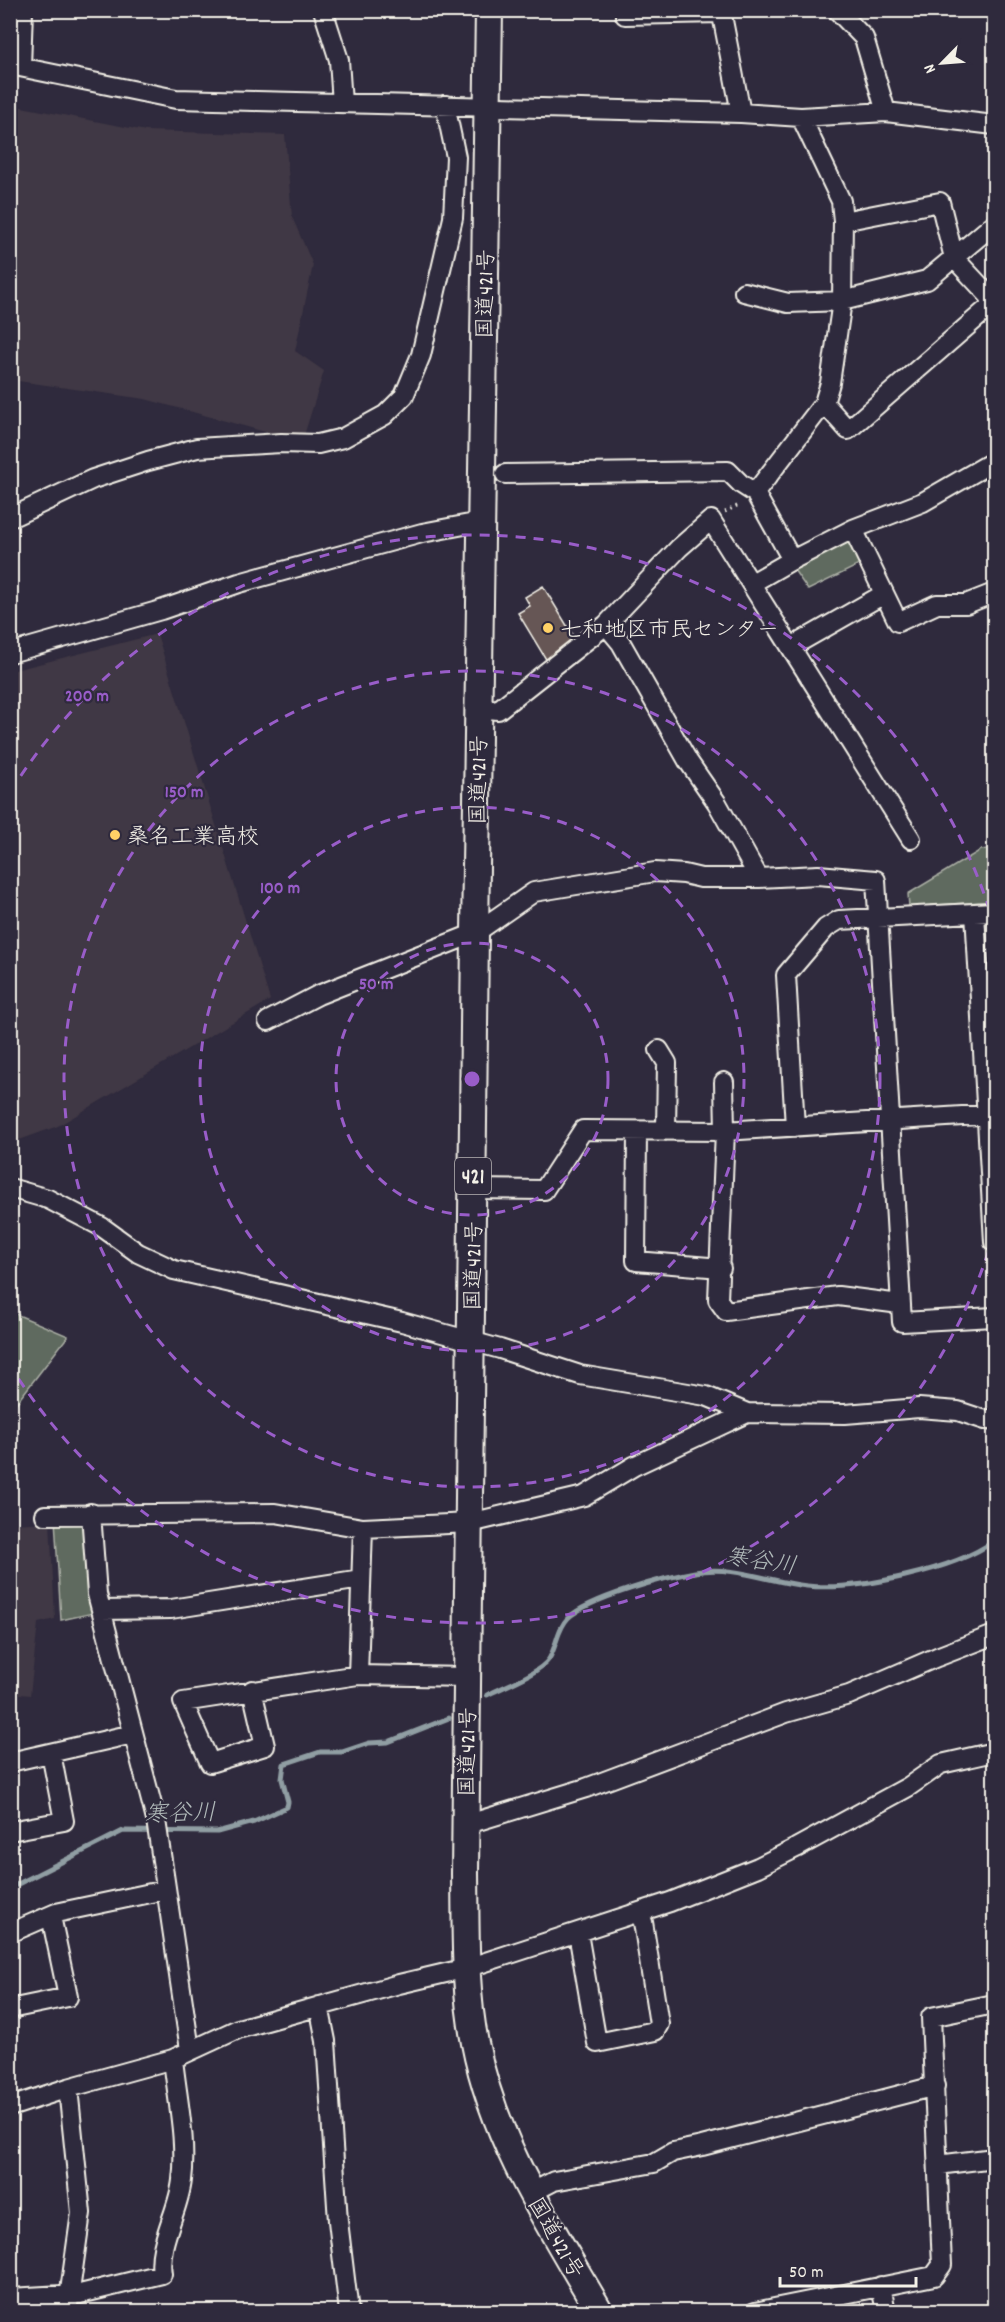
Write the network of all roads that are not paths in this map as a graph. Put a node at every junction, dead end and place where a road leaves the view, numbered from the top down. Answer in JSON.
{"nodes":[{"id":1,"x":22,"y":10,"type":"edge"},
{"id":2,"x":323,"y":10,"type":"edge"},
{"id":3,"x":489,"y":10,"type":"edge"},
{"id":4,"x":837,"y":10,"type":"edge"},
{"id":5,"x":721,"y":11,"type":"edge"},
{"id":6,"x":626,"y":15,"type":"dead end"},
{"id":7,"x":16,"y":66,"type":"edge"},
{"id":8,"x":342,"y":103,"type":"junction"},
{"id":9,"x":446,"y":105,"type":"junction"},
{"id":10,"x":487,"y":106,"type":"junction"},
{"id":11,"x":886,"y":112,"type":"junction"},
{"id":12,"x":741,"y":113,"type":"junction"},
{"id":13,"x":801,"y":117,"type":"junction"},
{"id":14,"x":994,"y":125,"type":"edge"},
{"id":15,"x":843,"y":221,"type":"junction"},
{"id":16,"x":994,"y":224,"type":"edge"},
{"id":17,"x":954,"y":258,"type":"junction"},
{"id":18,"x":744,"y":292,"type":"dead end"},
{"id":19,"x":842,"y":301,"type":"junction"},
{"id":20,"x":994,"y":302,"type":"edge"},
{"id":21,"x":824,"y":403,"type":"junction"},
{"id":22,"x":994,"y":461,"type":"edge"},
{"id":23,"x":506,"y":474,"type":"dead end"},
{"id":24,"x":755,"y":494,"type":"junction"},
{"id":25,"x":10,"y":518,"type":"edge"},
{"id":26,"x":480,"y":522,"type":"junction"},
{"id":27,"x":853,"y":529,"type":"junction"},
{"id":28,"x":792,"y":560,"type":"junction"},
{"id":29,"x":752,"y":583,"type":"junction"},
{"id":30,"x":994,"y":593,"type":"edge"},
{"id":31,"x":885,"y":594,"type":"junction"},
{"id":32,"x":606,"y":625,"type":"junction"},
{"id":33,"x":791,"y":647,"type":"junction"},
{"id":34,"x":10,"y":654,"type":"edge"},
{"id":35,"x":478,"y":708,"type":"junction"},
{"id":36,"x":911,"y":840,"type":"dead end"},
{"id":37,"x":759,"y":878,"type":"junction"},
{"id":38,"x":994,"y":912,"type":"edge"},
{"id":39,"x":975,"y":913,"type":"junction"},
{"id":40,"x":878,"y":918,"type":"junction"},
{"id":41,"x":475,"y":933,"type":"junction"},
{"id":42,"x":268,"y":1021,"type":"dead end"},
{"id":43,"x":659,"y":1050,"type":"dead end"},
{"id":44,"x":724,"y":1082,"type":"dead end"},
{"id":45,"x":991,"y":1115,"type":"edge"},
{"id":46,"x":889,"y":1121,"type":"junction"},
{"id":47,"x":795,"y":1127,"type":"junction"},
{"id":48,"x":637,"y":1131,"type":"junction"},
{"id":49,"x":666,"y":1131,"type":"junction"},
{"id":50,"x":725,"y":1131,"type":"junction"},
{"id":51,"x":10,"y":1188,"type":"edge"},
{"id":52,"x":473,"y":1190,"type":"junction"},
{"id":53,"x":994,"y":1242,"type":"edge"},
{"id":54,"x":721,"y":1268,"type":"junction"},
{"id":55,"x":900,"y":1304,"type":"junction"},
{"id":56,"x":994,"y":1317,"type":"edge"},
{"id":57,"x":471,"y":1342,"type":"junction"},
{"id":58,"x":747,"y":1413,"type":"junction"},
{"id":59,"x":991,"y":1424,"type":"edge"},
{"id":60,"x":91,"y":1513,"type":"junction"},
{"id":61,"x":45,"y":1515,"type":"dead end"},
{"id":62,"x":470,"y":1523,"type":"junction"},
{"id":63,"x":363,"y":1528,"type":"junction"},
{"id":64,"x":361,"y":1579,"type":"junction"},
{"id":65,"x":101,"y":1611,"type":"junction"},
{"id":66,"x":994,"y":1635,"type":"edge"},
{"id":67,"x":358,"y":1675,"type":"junction"},
{"id":68,"x":468,"y":1677,"type":"junction"},
{"id":69,"x":252,"y":1690,"type":"junction"},
{"id":70,"x":133,"y":1734,"type":"junction"},
{"id":71,"x":994,"y":1752,"type":"edge"},
{"id":72,"x":51,"y":1753,"type":"junction"},
{"id":73,"x":10,"y":1762,"type":"edge"},
{"id":74,"x":465,"y":1825,"type":"junction"},
{"id":75,"x":10,"y":1831,"type":"edge"},
{"id":76,"x":165,"y":1890,"type":"junction"},
{"id":77,"x":638,"y":1913,"type":"junction"},
{"id":78,"x":51,"y":1916,"type":"junction"},
{"id":79,"x":10,"y":1933,"type":"edge"},
{"id":80,"x":578,"y":1933,"type":"junction"},
{"id":81,"x":467,"y":1968,"type":"junction"},
{"id":82,"x":994,"y":2004,"type":"edge"},
{"id":83,"x":319,"y":2006,"type":"junction"},
{"id":84,"x":10,"y":2009,"type":"edge"},
{"id":85,"x":190,"y":2050,"type":"junction"},
{"id":86,"x":172,"y":2059,"type":"junction"},
{"id":87,"x":935,"y":2086,"type":"junction"},
{"id":88,"x":68,"y":2088,"type":"junction"},
{"id":89,"x":10,"y":2107,"type":"edge"},
{"id":90,"x":994,"y":2158,"type":"edge"},
{"id":91,"x":938,"y":2165,"type":"junction"},
{"id":92,"x":531,"y":2193,"type":"junction"},
{"id":93,"x":881,"y":2286,"type":"junction"},
{"id":94,"x":10,"y":2298,"type":"edge"},
{"id":95,"x":68,"y":2303,"type":"edge"},
{"id":96,"x":349,"y":2312,"type":"edge"},
{"id":97,"x":600,"y":2312,"type":"edge"},
{"id":98,"x":755,"y":2312,"type":"edge"},
{"id":99,"x":886,"y":2312,"type":"edge"}],
"edges":[{"from":1,"to":7,"type":"street"},
{"from":2,"to":8,"type":"street"},
{"from":3,"to":10,"type":"highway","name":"国道421号","number":"421"},
{"from":4,"to":11,"type":"street"},
{"from":5,"to":6,"type":"street"},
{"from":5,"to":12,"type":"street"},
{"from":7,"to":8,"type":"street"},
{"from":8,"to":9,"type":"street"},
{"from":9,"to":10,"type":"street"},
{"from":9,"to":25,"type":"street"},
{"from":10,"to":12,"type":"street"},
{"from":10,"to":26,"type":"highway","name":"国道421号","number":"421"},
{"from":11,"to":13,"type":"street"},
{"from":11,"to":14,"type":"street"},
{"from":12,"to":13,"type":"street"},
{"from":13,"to":15,"type":"street"},
{"from":15,"to":17,"type":"street"},
{"from":15,"to":19,"type":"street"},
{"from":16,"to":17,"type":"street"},
{"from":17,"to":19,"type":"street"},
{"from":17,"to":20,"type":"street"},
{"from":18,"to":19,"type":"street"},
{"from":19,"to":21,"type":"street"},
{"from":20,"to":21,"type":"street"},
{"from":21,"to":24,"type":"street"},
{"from":22,"to":27,"type":"street"},
{"from":23,"to":24,"type":"street"},
{"from":24,"to":28,"type":"street"},
{"from":26,"to":34,"type":"street"},
{"from":26,"to":35,"type":"highway","name":"国道421号","number":"421"},
{"from":27,"to":28,"type":"street"},
{"from":27,"to":31,"type":"street"},
{"from":28,"to":29,"type":"street"},
{"from":29,"to":32,"type":"street"},
{"from":29,"to":33,"type":"street"},
{"from":30,"to":31,"type":"street"},
{"from":31,"to":33,"type":"street"},
{"from":32,"to":35,"type":"street"},
{"from":32,"to":37,"type":"street"},
{"from":33,"to":36,"type":"street"},
{"from":35,"to":41,"type":"highway","name":"国道421号","number":"421"},
{"from":37,"to":40,"type":"street"},
{"from":37,"to":41,"type":"street"},
{"from":38,"to":39,"type":"street"},
{"from":39,"to":40,"type":"street"},
{"from":39,"to":45,"type":"street"},
{"from":40,"to":46,"type":"street"},
{"from":40,"to":47,"type":"street"},
{"from":41,"to":42,"type":"street"},
{"from":41,"to":52,"type":"highway","name":"国道421号","number":"421"},
{"from":43,"to":49,"type":"street"},
{"from":44,"to":50,"type":"street"},
{"from":45,"to":46,"type":"street"},
{"from":45,"to":53,"type":"street"},
{"from":46,"to":47,"type":"street"},
{"from":46,"to":55,"type":"street"},
{"from":47,"to":50,"type":"street"},
{"from":48,"to":49,"type":"street"},
{"from":48,"to":52,"type":"street"},
{"from":48,"to":54,"type":"street"},
{"from":49,"to":50,"type":"street"},
{"from":50,"to":54,"type":"street"},
{"from":51,"to":57,"type":"street"},
{"from":52,"to":57,"type":"highway","name":"国道421号","number":"421"},
{"from":54,"to":55,"type":"street"},
{"from":55,"to":56,"type":"street"},
{"from":57,"to":58,"type":"street"},
{"from":57,"to":62,"type":"highway","name":"国道421号","number":"421"},
{"from":58,"to":59,"type":"street"},
{"from":58,"to":62,"type":"street"},
{"from":60,"to":61,"type":"street"},
{"from":60,"to":63,"type":"street"},
{"from":60,"to":65,"type":"street"},
{"from":62,"to":63,"type":"street"},
{"from":62,"to":68,"type":"highway","name":"国道421号","number":"421"},
{"from":63,"to":64,"type":"street"},
{"from":64,"to":65,"type":"street"},
{"from":64,"to":67,"type":"street"},
{"from":65,"to":70,"type":"street"},
{"from":66,"to":74,"type":"street"},
{"from":67,"to":68,"type":"street"},
{"from":67,"to":69,"type":"street"},
{"from":68,"to":74,"type":"highway","name":"国道421号","number":"421"},
{"from":69,"to":69,"type":"street"},
{"from":70,"to":72,"type":"street"},
{"from":70,"to":76,"type":"street"},
{"from":71,"to":77,"type":"street"},
{"from":72,"to":73,"type":"street"},
{"from":72,"to":75,"type":"street"},
{"from":74,"to":81,"type":"highway","name":"国道421号","number":"421"},
{"from":76,"to":78,"type":"street"},
{"from":76,"to":85,"type":"street"},
{"from":77,"to":80,"type":"street"},
{"from":77,"to":80,"type":"street"},
{"from":78,"to":79,"type":"street"},
{"from":78,"to":84,"type":"street"},
{"from":80,"to":81,"type":"street"},
{"from":81,"to":83,"type":"street"},
{"from":81,"to":92,"type":"highway","name":"国道421号","number":"421"},
{"from":82,"to":87,"type":"street"},
{"from":83,"to":85,"type":"street"},
{"from":83,"to":96,"type":"street"},
{"from":85,"to":86,"type":"street"},
{"from":86,"to":88,"type":"street"},
{"from":86,"to":95,"type":"street"},
{"from":87,"to":91,"type":"street"},
{"from":87,"to":92,"type":"street"},
{"from":88,"to":89,"type":"street"},
{"from":88,"to":95,"type":"street"},
{"from":90,"to":91,"type":"street"},
{"from":91,"to":93,"type":"street"},
{"from":92,"to":97,"type":"highway","name":"国道421号","number":"421"},
{"from":93,"to":98,"type":"street"},
{"from":93,"to":99,"type":"street"},
{"from":94,"to":95,"type":"street"}]}
